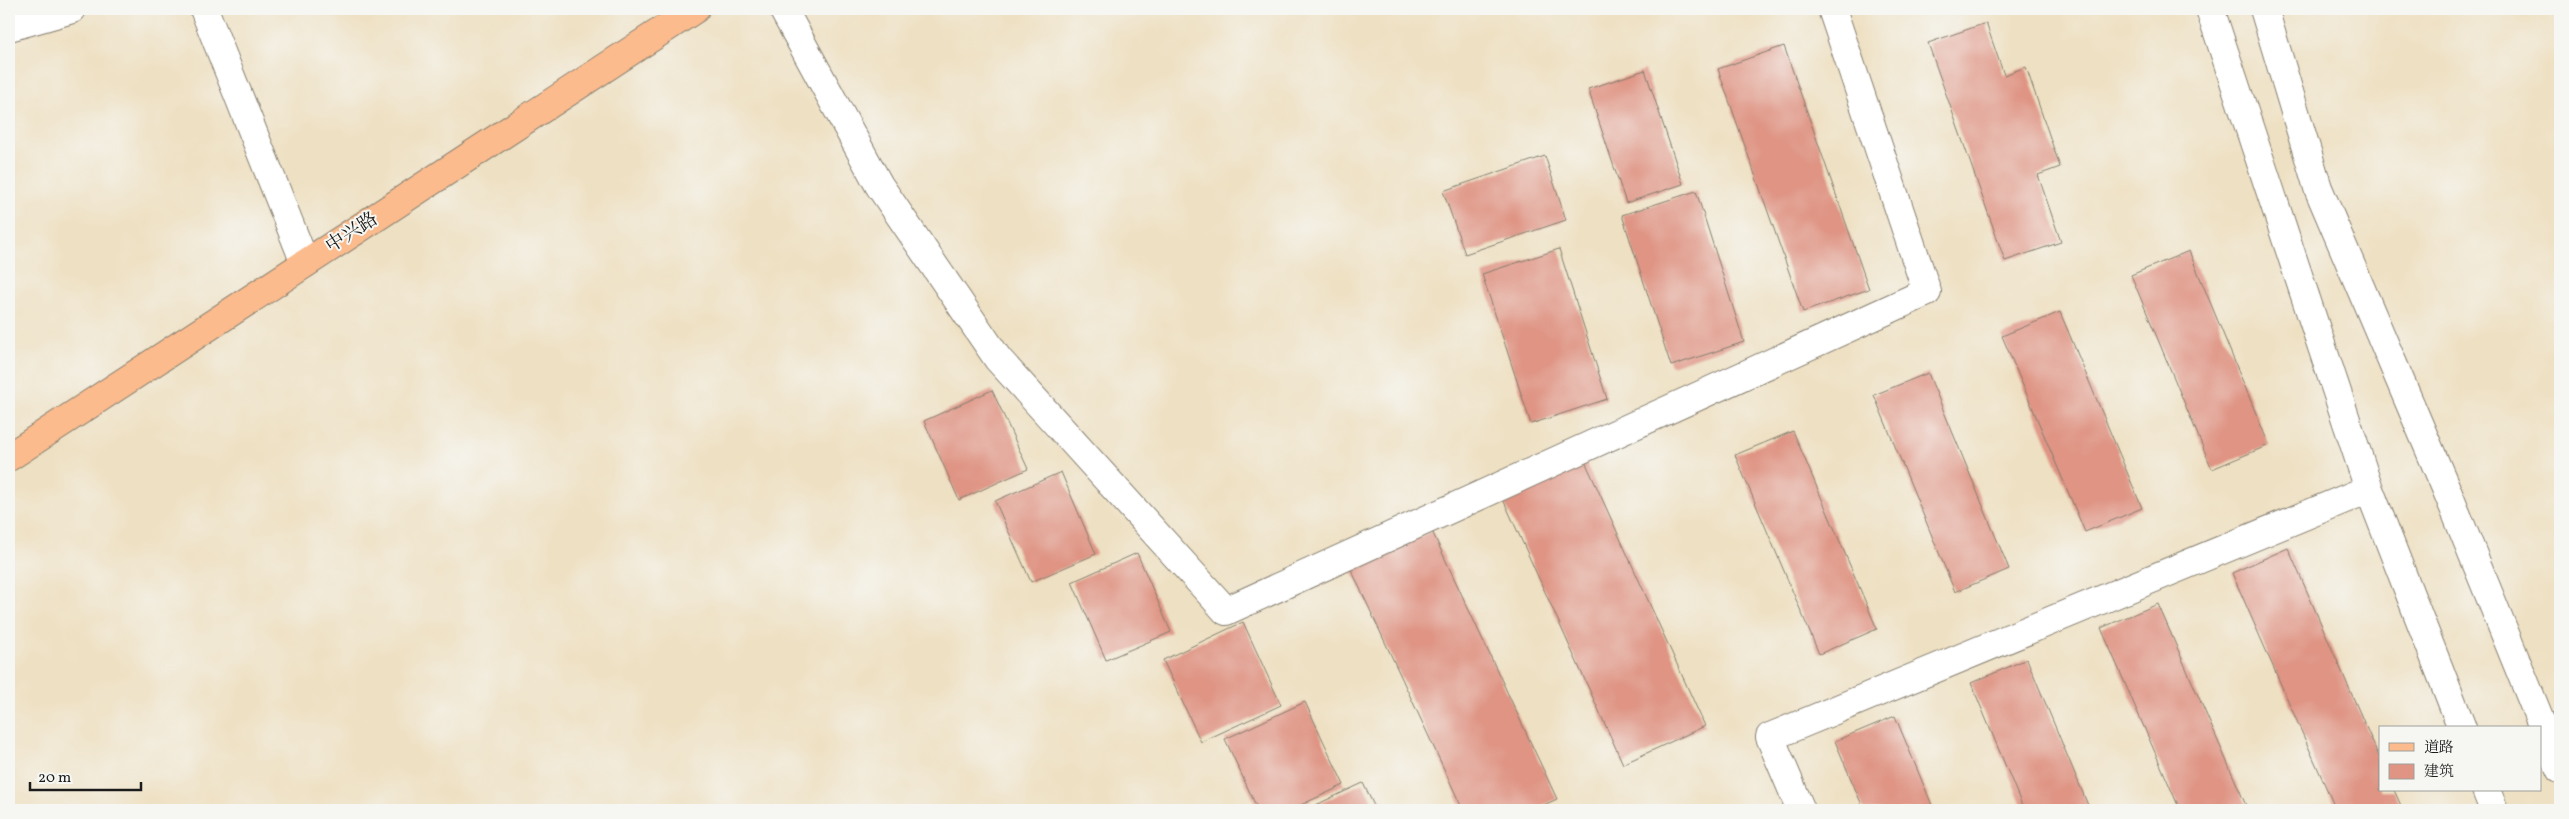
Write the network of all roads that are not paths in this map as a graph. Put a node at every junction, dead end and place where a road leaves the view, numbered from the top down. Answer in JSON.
{"nodes":[{"id":1,"x":72,"y":9,"type":"edge"},
{"id":2,"x":204,"y":9,"type":"edge"},
{"id":3,"x":695,"y":9,"type":"edge"},
{"id":4,"x":783,"y":9,"type":"edge"},
{"id":5,"x":1832,"y":9,"type":"edge"},
{"id":6,"x":2210,"y":9,"type":"edge"},
{"id":7,"x":2264,"y":9,"type":"edge"},
{"id":8,"x":9,"y":27,"type":"edge"},
{"id":9,"x":305,"y":263,"type":"junction"},
{"id":10,"x":9,"y":457,"type":"edge"},
{"id":11,"x":2369,"y":489,"type":"junction"},
{"id":12,"x":2461,"y":726,"type":"edge"},
{"id":13,"x":2560,"y":769,"type":"edge"},
{"id":14,"x":2487,"y":792,"type":"edge"},
{"id":15,"x":1801,"y":810,"type":"edge"},
{"id":16,"x":2494,"y":810,"type":"edge"}],
"edges":[{"from":1,"to":8,"type":"street"},
{"from":2,"to":9,"type":"street"},
{"from":3,"to":9,"type":"main road","name":"中兴路"},
{"from":4,"to":5,"type":"street"},
{"from":6,"to":11,"type":"street"},
{"from":7,"to":13,"type":"street"},
{"from":9,"to":10,"type":"main road","name":"中兴路"},
{"from":11,"to":12,"type":"street"},
{"from":11,"to":15,"type":"street"},
{"from":14,"to":16,"type":"street"}]}
